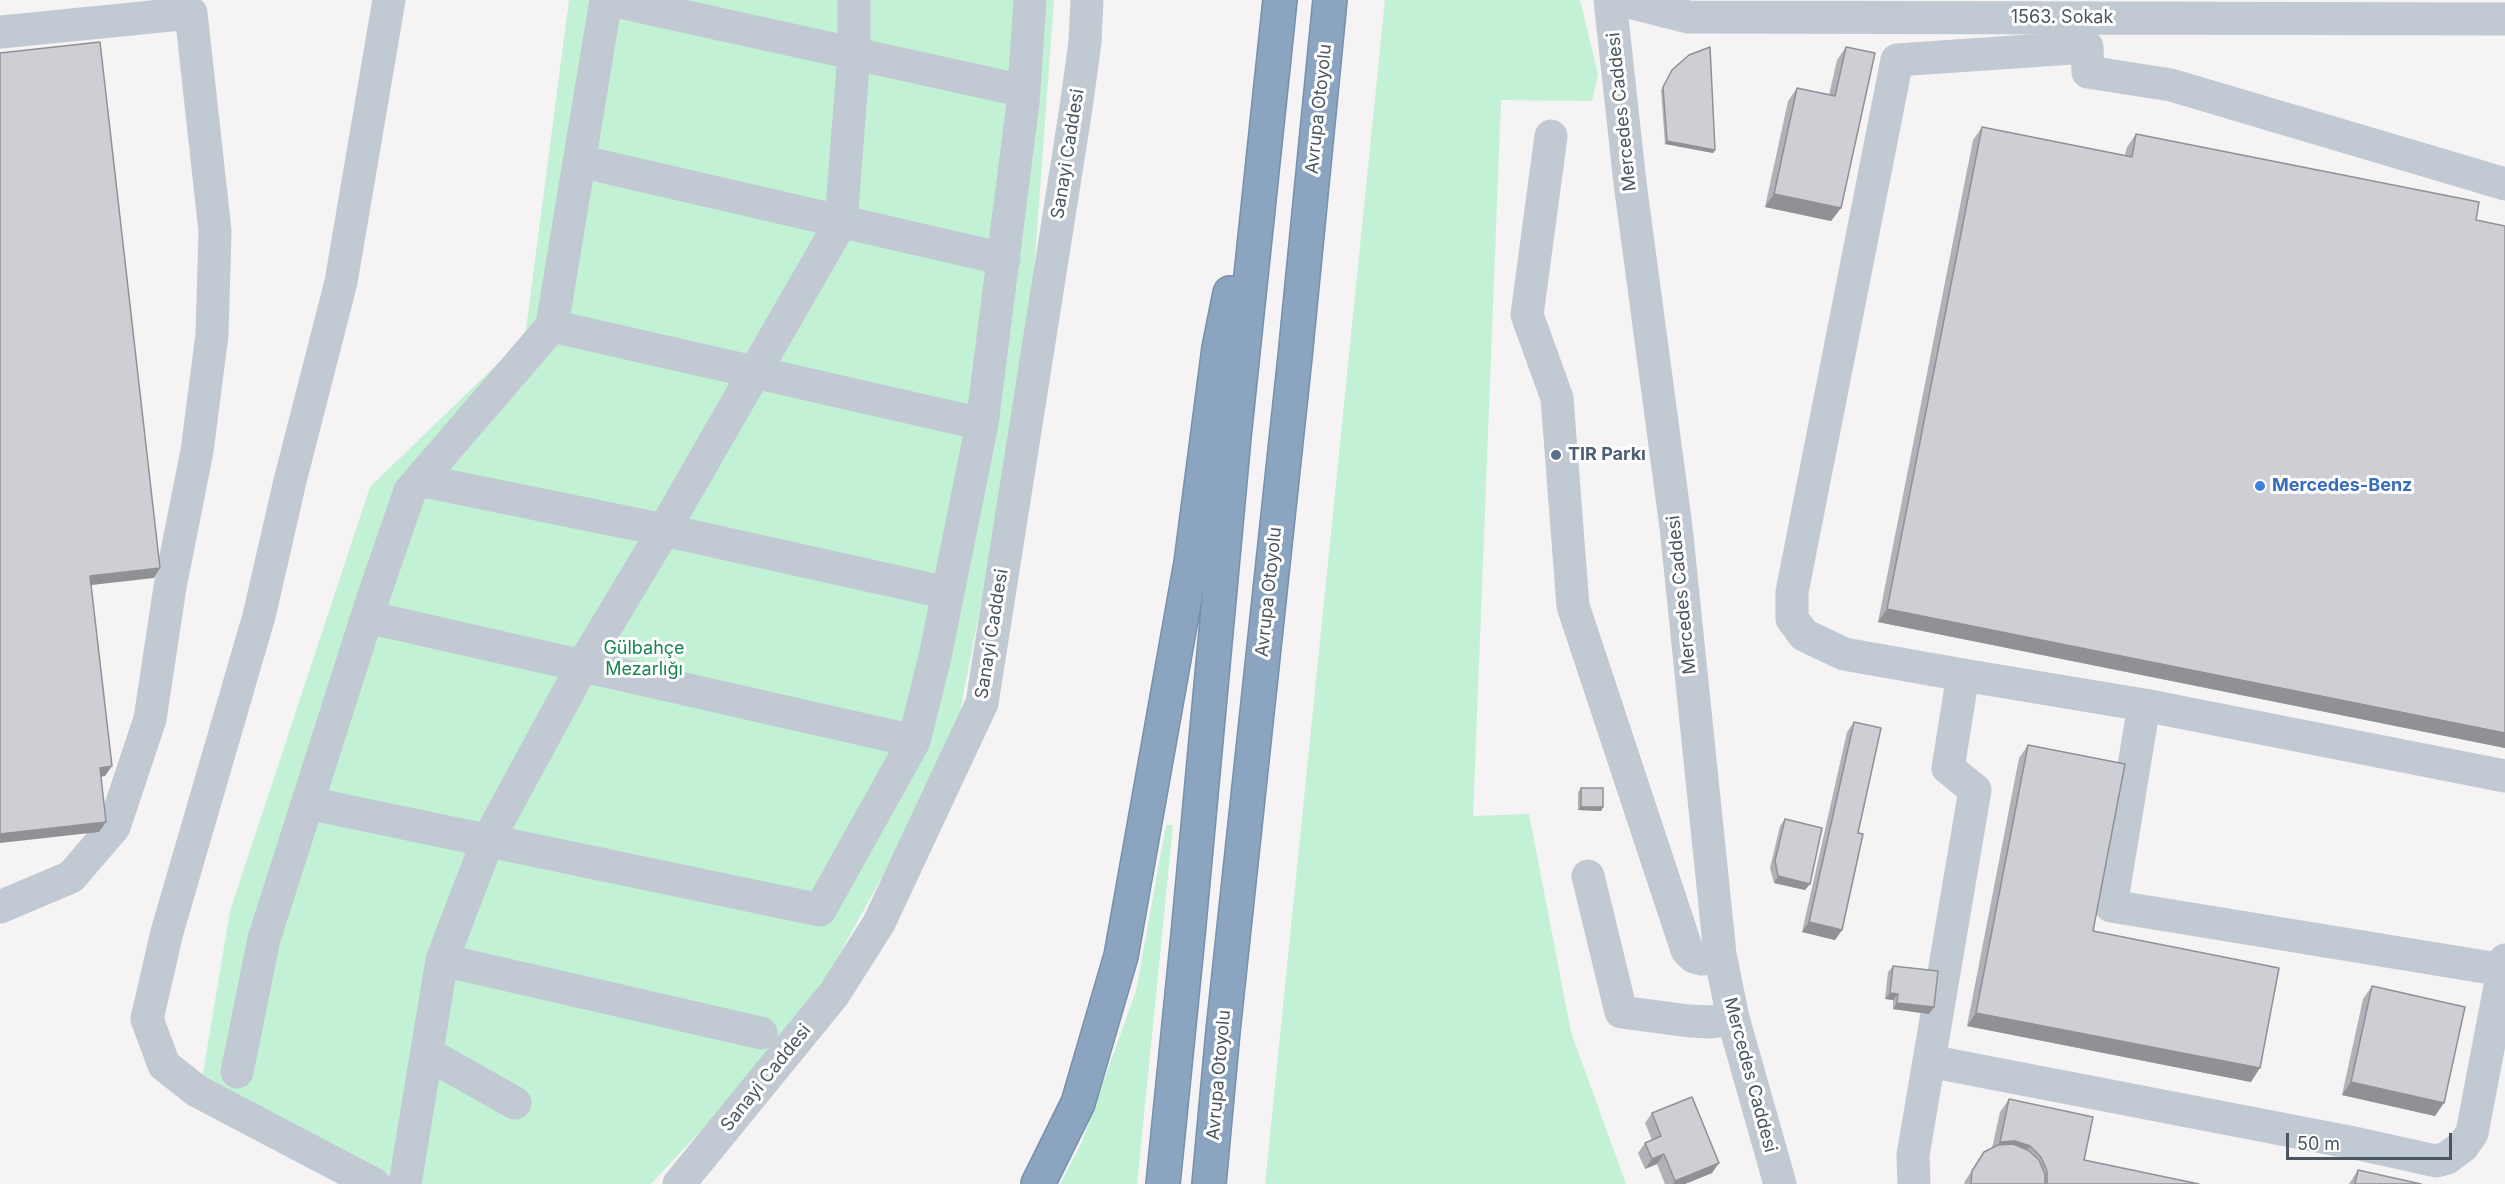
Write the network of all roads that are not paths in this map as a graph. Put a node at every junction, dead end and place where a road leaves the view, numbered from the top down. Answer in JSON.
{"nodes":[{"id":1,"x":389,"y":0,"type":"edge"},
{"id":2,"x":608,"y":0,"type":"edge"},
{"id":3,"x":854,"y":0,"type":"edge"},
{"id":4,"x":1030,"y":0,"type":"edge"},
{"id":5,"x":1087,"y":0,"type":"edge"},
{"id":6,"x":1281,"y":0,"type":"edge"},
{"id":7,"x":1330,"y":0,"type":"edge"},
{"id":8,"x":1610,"y":0,"type":"edge"},
{"id":9,"x":1621,"y":0,"type":"edge"},
{"id":10,"x":2505,"y":19,"type":"edge"},
{"id":11,"x":0,"y":32,"type":"edge"},
{"id":12,"x":854,"y":54,"type":"junction"},
{"id":13,"x":1024,"y":91,"type":"junction"},
{"id":14,"x":1551,"y":136,"type":"dead end"},
{"id":15,"x":579,"y":161,"type":"junction"},
{"id":16,"x":2505,"y":184,"type":"edge"},
{"id":17,"x":1259,"y":194,"type":"junction"},
{"id":18,"x":841,"y":222,"type":"junction"},
{"id":19,"x":1004,"y":259,"type":"junction"},
{"id":20,"x":552,"y":326,"type":"junction"},
{"id":21,"x":753,"y":372,"type":"junction"},
{"id":22,"x":982,"y":424,"type":"junction"},
{"id":23,"x":419,"y":480,"type":"junction"},
{"id":24,"x":664,"y":530,"type":"junction"},
{"id":25,"x":948,"y":593,"type":"junction"},
{"id":26,"x":367,"y":616,"type":"junction"},
{"id":27,"x":583,"y":665,"type":"junction"},
{"id":28,"x":1963,"y":675,"type":"junction"},
{"id":29,"x":2144,"y":705,"type":"junction"},
{"id":30,"x":914,"y":741,"type":"junction"},
{"id":31,"x":2505,"y":776,"type":"edge"},
{"id":32,"x":308,"y":803,"type":"junction"},
{"id":33,"x":488,"y":840,"type":"junction"},
{"id":34,"x":1588,"y":876,"type":"dead end"},
{"id":35,"x":0,"y":907,"type":"edge"},
{"id":36,"x":1720,"y":954,"type":"junction"},
{"id":37,"x":442,"y":960,"type":"junction"},
{"id":38,"x":2504,"y":965,"type":"edge"},
{"id":39,"x":1733,"y":1018,"type":"junction"},
{"id":40,"x":761,"y":1033,"type":"dead end"},
{"id":41,"x":428,"y":1054,"type":"junction"},
{"id":42,"x":1929,"y":1061,"type":"junction"},
{"id":43,"x":237,"y":1072,"type":"dead end"},
{"id":44,"x":515,"y":1103,"type":"dead end"},
{"id":45,"x":374,"y":1184,"type":"edge"},
{"id":46,"x":405,"y":1184,"type":"edge"},
{"id":47,"x":679,"y":1184,"type":"edge"},
{"id":48,"x":1038,"y":1184,"type":"edge"},
{"id":49,"x":1163,"y":1184,"type":"edge"},
{"id":50,"x":1209,"y":1184,"type":"edge"},
{"id":51,"x":1780,"y":1184,"type":"edge"},
{"id":52,"x":1914,"y":1184,"type":"edge"}],
"edges":[{"from":1,"to":45,"type":"street"},
{"from":2,"to":12,"type":"street"},
{"from":2,"to":15,"type":"street"},
{"from":3,"to":12,"type":"street"},
{"from":4,"to":13,"type":"street"},
{"from":5,"to":47,"type":"street","name":"Sanayi Caddesi"},
{"from":6,"to":17,"type":"highway"},
{"from":7,"to":50,"type":"highway","name":"Avrupa Otoyolu"},
{"from":8,"to":36,"type":"street","name":"Mercedes Caddesi"},
{"from":9,"to":10,"type":"street","name":"1563. Sokak"},
{"from":11,"to":35,"type":"street"},
{"from":12,"to":13,"type":"street"},
{"from":12,"to":18,"type":"street"},
{"from":13,"to":19,"type":"street"},
{"from":14,"to":36,"type":"street"},
{"from":15,"to":18,"type":"street"},
{"from":15,"to":20,"type":"street"},
{"from":16,"to":28,"type":"street"},
{"from":17,"to":48,"type":"highway"},
{"from":17,"to":49,"type":"highway"},
{"from":18,"to":19,"type":"street"},
{"from":18,"to":21,"type":"street"},
{"from":19,"to":22,"type":"street"},
{"from":20,"to":21,"type":"street"},
{"from":20,"to":23,"type":"street"},
{"from":21,"to":22,"type":"street"},
{"from":21,"to":24,"type":"street"},
{"from":22,"to":25,"type":"street"},
{"from":23,"to":24,"type":"street"},
{"from":23,"to":26,"type":"street"},
{"from":24,"to":25,"type":"street"},
{"from":24,"to":27,"type":"street"},
{"from":25,"to":30,"type":"street"},
{"from":26,"to":27,"type":"street"},
{"from":26,"to":32,"type":"street"},
{"from":27,"to":30,"type":"street"},
{"from":27,"to":33,"type":"street"},
{"from":28,"to":29,"type":"street"},
{"from":28,"to":42,"type":"street"},
{"from":29,"to":31,"type":"street"},
{"from":29,"to":38,"type":"street"},
{"from":30,"to":33,"type":"street"},
{"from":32,"to":33,"type":"street"},
{"from":32,"to":43,"type":"street"},
{"from":33,"to":37,"type":"street"},
{"from":34,"to":39,"type":"street"},
{"from":36,"to":39,"type":"street","name":"Mercedes Caddesi"},
{"from":37,"to":40,"type":"street"},
{"from":37,"to":41,"type":"street"},
{"from":38,"to":42,"type":"street"},
{"from":39,"to":51,"type":"street","name":"Mercedes Caddesi"},
{"from":41,"to":44,"type":"street"},
{"from":41,"to":46,"type":"street"},
{"from":42,"to":52,"type":"street"}]}
